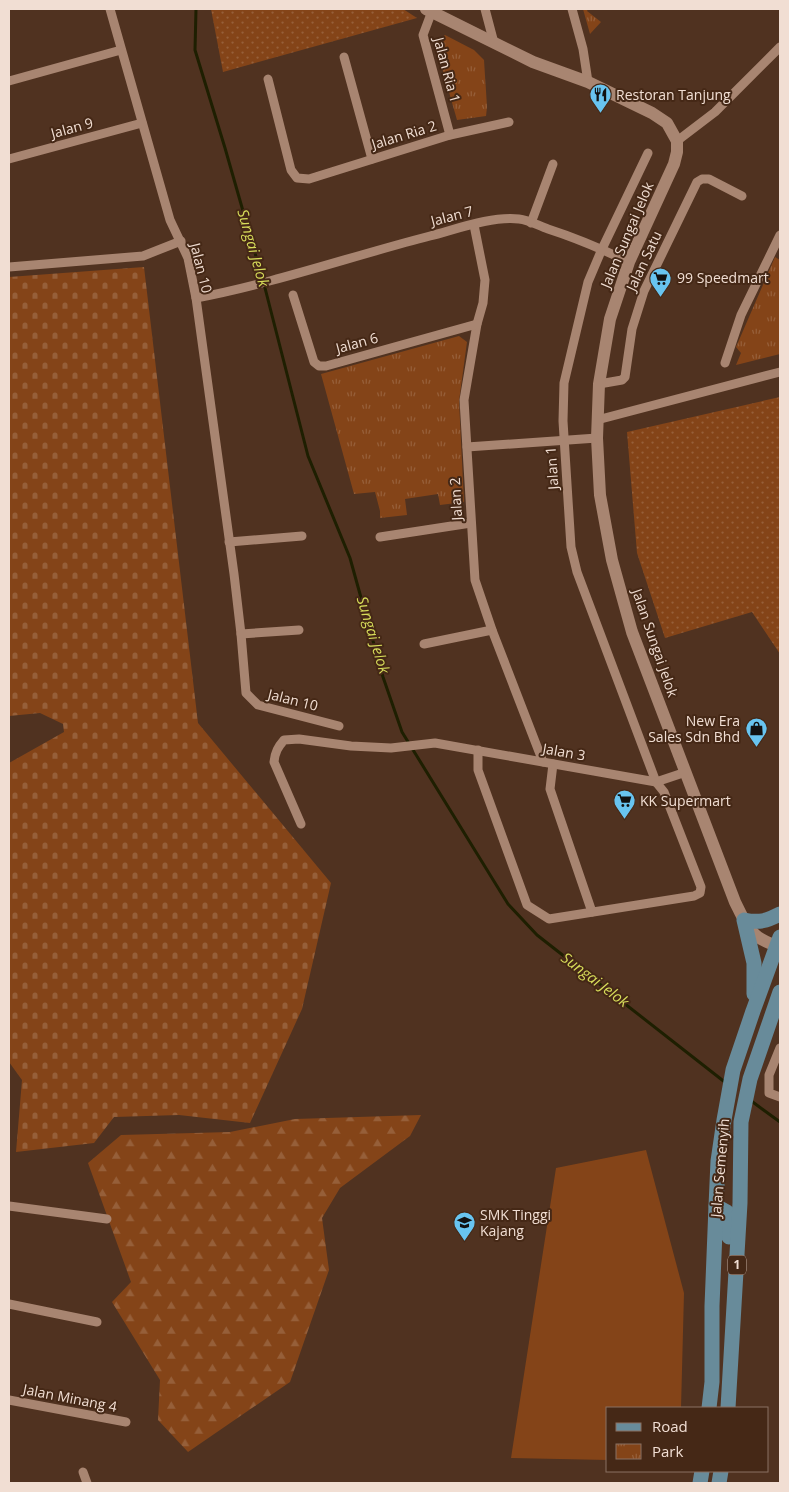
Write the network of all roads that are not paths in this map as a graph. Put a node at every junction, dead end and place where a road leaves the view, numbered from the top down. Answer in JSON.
{"nodes":[{"id":1,"x":110,"y":9,"type":"edge"},
{"id":2,"x":485,"y":9,"type":"edge"},
{"id":3,"x":572,"y":9,"type":"edge"},
{"id":4,"x":429,"y":10,"type":"edge"},
{"id":5,"x":494,"y":43,"type":"junction"},
{"id":6,"x":780,"y":47,"type":"edge"},
{"id":7,"x":122,"y":50,"type":"junction"},
{"id":8,"x":344,"y":57,"type":"dead end"},
{"id":9,"x":268,"y":79,"type":"dead end"},
{"id":10,"x":9,"y":81,"type":"edge"},
{"id":11,"x":588,"y":82,"type":"junction"},
{"id":12,"x":510,"y":122,"type":"dead end"},
{"id":13,"x":142,"y":123,"type":"junction"},
{"id":14,"x":450,"y":135,"type":"junction"},
{"id":15,"x":677,"y":141,"type":"junction"},
{"id":16,"x":648,"y":153,"type":"dead end"},
{"id":17,"x":9,"y":159,"type":"edge"},
{"id":18,"x":372,"y":159,"type":"junction"},
{"id":19,"x":553,"y":164,"type":"dead end"},
{"id":20,"x":742,"y":196,"type":"dead end"},
{"id":21,"x":530,"y":223,"type":"junction"},
{"id":22,"x":474,"y":225,"type":"junction"},
{"id":23,"x":780,"y":235,"type":"edge"},
{"id":24,"x":181,"y":241,"type":"junction"},
{"id":25,"x":602,"y":249,"type":"junction"},
{"id":26,"x":776,"y":253,"type":"edge"},
{"id":27,"x":629,"y":262,"type":"junction"},
{"id":28,"x":9,"y":267,"type":"edge"},
{"id":29,"x":293,"y":295,"type":"dead end"},
{"id":30,"x":196,"y":298,"type":"junction"},
{"id":31,"x":477,"y":324,"type":"junction"},
{"id":32,"x":726,"y":363,"type":"dead end"},
{"id":33,"x":780,"y":372,"type":"edge"},
{"id":34,"x":599,"y":384,"type":"junction"},
{"id":35,"x":597,"y":420,"type":"junction"},
{"id":36,"x":597,"y":438,"type":"junction"},
{"id":37,"x":564,"y":440,"type":"junction"},
{"id":38,"x":467,"y":448,"type":"junction"},
{"id":39,"x":470,"y":523,"type":"junction"},
{"id":40,"x":302,"y":536,"type":"dead end"},
{"id":41,"x":380,"y":537,"type":"dead end"},
{"id":42,"x":229,"y":542,"type":"junction"},
{"id":43,"x":299,"y":630,"type":"dead end"},
{"id":44,"x":492,"y":630,"type":"junction"},
{"id":45,"x":241,"y":634,"type":"junction"},
{"id":46,"x":424,"y":644,"type":"dead end"},
{"id":47,"x":339,"y":726,"type":"dead end"},
{"id":48,"x":478,"y":750,"type":"junction"},
{"id":49,"x":548,"y":763,"type":"junction"},
{"id":50,"x":686,"y":772,"type":"junction"},
{"id":51,"x":656,"y":782,"type":"junction"},
{"id":52,"x":301,"y":824,"type":"dead end"},
{"id":53,"x":592,"y":912,"type":"junction"},
{"id":54,"x":780,"y":914,"type":"edge"},
{"id":55,"x":744,"y":920,"type":"junction"},
{"id":56,"x":779,"y":943,"type":"edge"},
{"id":57,"x":780,"y":992,"type":"edge"},
{"id":58,"x":753,"y":1011,"type":"junction"},
{"id":59,"x":780,"y":1048,"type":"edge"},
{"id":60,"x":758,"y":1053,"type":"junction"},
{"id":61,"x":780,"y":1097,"type":"edge"},
{"id":62,"x":741,"y":1124,"type":"junction"},
{"id":63,"x":9,"y":1206,"type":"edge"},
{"id":64,"x":716,"y":1206,"type":"junction"},
{"id":65,"x":107,"y":1219,"type":"dead end"},
{"id":66,"x":9,"y":1304,"type":"edge"},
{"id":67,"x":734,"y":1317,"type":"junction"},
{"id":68,"x":97,"y":1322,"type":"dead end"},
{"id":69,"x":9,"y":1400,"type":"edge"},
{"id":70,"x":709,"y":1407,"type":"edge"},
{"id":71,"x":728,"y":1407,"type":"edge"},
{"id":72,"x":126,"y":1422,"type":"dead end"},
{"id":73,"x":83,"y":1472,"type":"dead end"},
{"id":74,"x":87,"y":1483,"type":"edge"}],
"edges":[{"from":1,"to":7,"type":"street","name":"Jalan 10"},
{"from":2,"to":5,"type":"street"},
{"from":3,"to":11,"type":"street"},
{"from":4,"to":5,"type":"street"},
{"from":4,"to":14,"type":"street","name":"Jalan Ria 1"},
{"from":5,"to":11,"type":"street"},
{"from":6,"to":15,"type":"street"},
{"from":7,"to":10,"type":"street"},
{"from":7,"to":13,"type":"street","name":"Jalan 10"},
{"from":8,"to":18,"type":"street"},
{"from":9,"to":18,"type":"street","name":"Jalan Ria 2"},
{"from":11,"to":15,"type":"street"},
{"from":12,"to":14,"type":"street","name":"Jalan Ria 2"},
{"from":13,"to":17,"type":"street","name":"Jalan 9"},
{"from":13,"to":24,"type":"street","name":"Jalan 10"},
{"from":14,"to":18,"type":"street","name":"Jalan Ria 2"},
{"from":15,"to":27,"type":"street","name":"Jalan Sungai Jelok"},
{"from":16,"to":25,"type":"street","name":"Jalan 1"},
{"from":19,"to":21,"type":"street"},
{"from":20,"to":34,"type":"street","name":"Jalan Satu"},
{"from":21,"to":22,"type":"street","name":"Jalan 7"},
{"from":21,"to":25,"type":"street","name":"Jalan 7"},
{"from":22,"to":30,"type":"street","name":"Jalan 7"},
{"from":22,"to":31,"type":"street","name":"Jalan 2"},
{"from":23,"to":26,"type":"street"},
{"from":24,"to":28,"type":"street"},
{"from":24,"to":30,"type":"street","name":"Jalan 10"},
{"from":25,"to":27,"type":"street","name":"Jalan 7"},
{"from":25,"to":37,"type":"street","name":"Jalan 1"},
{"from":26,"to":32,"type":"street"},
{"from":27,"to":34,"type":"street","name":"Jalan Sungai Jelok"},
{"from":29,"to":31,"type":"street","name":"Jalan 6"},
{"from":30,"to":42,"type":"street","name":"Jalan 10"},
{"from":31,"to":38,"type":"street","name":"Jalan 2"},
{"from":33,"to":35,"type":"street"},
{"from":34,"to":35,"type":"street","name":"Jalan Sungai Jelok"},
{"from":35,"to":36,"type":"street","name":"Jalan Sungai Jelok"},
{"from":36,"to":37,"type":"street"},
{"from":36,"to":50,"type":"street","name":"Jalan Sungai Jelok"},
{"from":37,"to":38,"type":"street"},
{"from":37,"to":51,"type":"street","name":"Jalan 1"},
{"from":38,"to":39,"type":"street","name":"Jalan 2"},
{"from":39,"to":41,"type":"street"},
{"from":39,"to":44,"type":"street","name":"Jalan 2"},
{"from":40,"to":42,"type":"street"},
{"from":42,"to":45,"type":"street","name":"Jalan 10"},
{"from":43,"to":45,"type":"street"},
{"from":44,"to":46,"type":"street"},
{"from":44,"to":49,"type":"street","name":"Jalan 2"},
{"from":45,"to":47,"type":"street","name":"Jalan 10"},
{"from":48,"to":49,"type":"street","name":"Jalan 3"},
{"from":48,"to":52,"type":"street","name":"Jalan 3"},
{"from":48,"to":53,"type":"street"},
{"from":49,"to":51,"type":"street","name":"Jalan 3"},
{"from":49,"to":53,"type":"street"},
{"from":50,"to":51,"type":"street","name":"Jalan 3"},
{"from":50,"to":55,"type":"street","name":"Jalan Sungai Jelok"},
{"from":51,"to":53,"type":"street","name":"Jalan 1"},
{"from":54,"to":55,"type":"main road"},
{"from":55,"to":56,"type":"street","name":"Jalan Sungai Jelok"},
{"from":55,"to":58,"type":"main road"},
{"from":56,"to":58,"type":"main road","name":"Jalan Semenyih","number":"1"},
{"from":56,"to":60,"type":"main road"},
{"from":57,"to":60,"type":"main road","name":"Jalan Semenyih","number":"1"},
{"from":58,"to":64,"type":"main road","name":"Jalan Semenyih","number":"1"},
{"from":59,"to":61,"type":"street"},
{"from":60,"to":62,"type":"main road","name":"Jalan Semenyih","number":"1"},
{"from":62,"to":64,"type":"main road"},
{"from":62,"to":67,"type":"main road","name":"Jalan Semenyih","number":"1"},
{"from":63,"to":65,"type":"street"},
{"from":64,"to":67,"type":"main road"},
{"from":64,"to":70,"type":"main road","name":"Jalan Semenyih","number":"1"},
{"from":66,"to":68,"type":"street"},
{"from":67,"to":71,"type":"main road","name":"Jalan Semenyih","number":"1"},
{"from":69,"to":72,"type":"street","name":"Jalan Minang 4"},
{"from":73,"to":74,"type":"street"}]}
